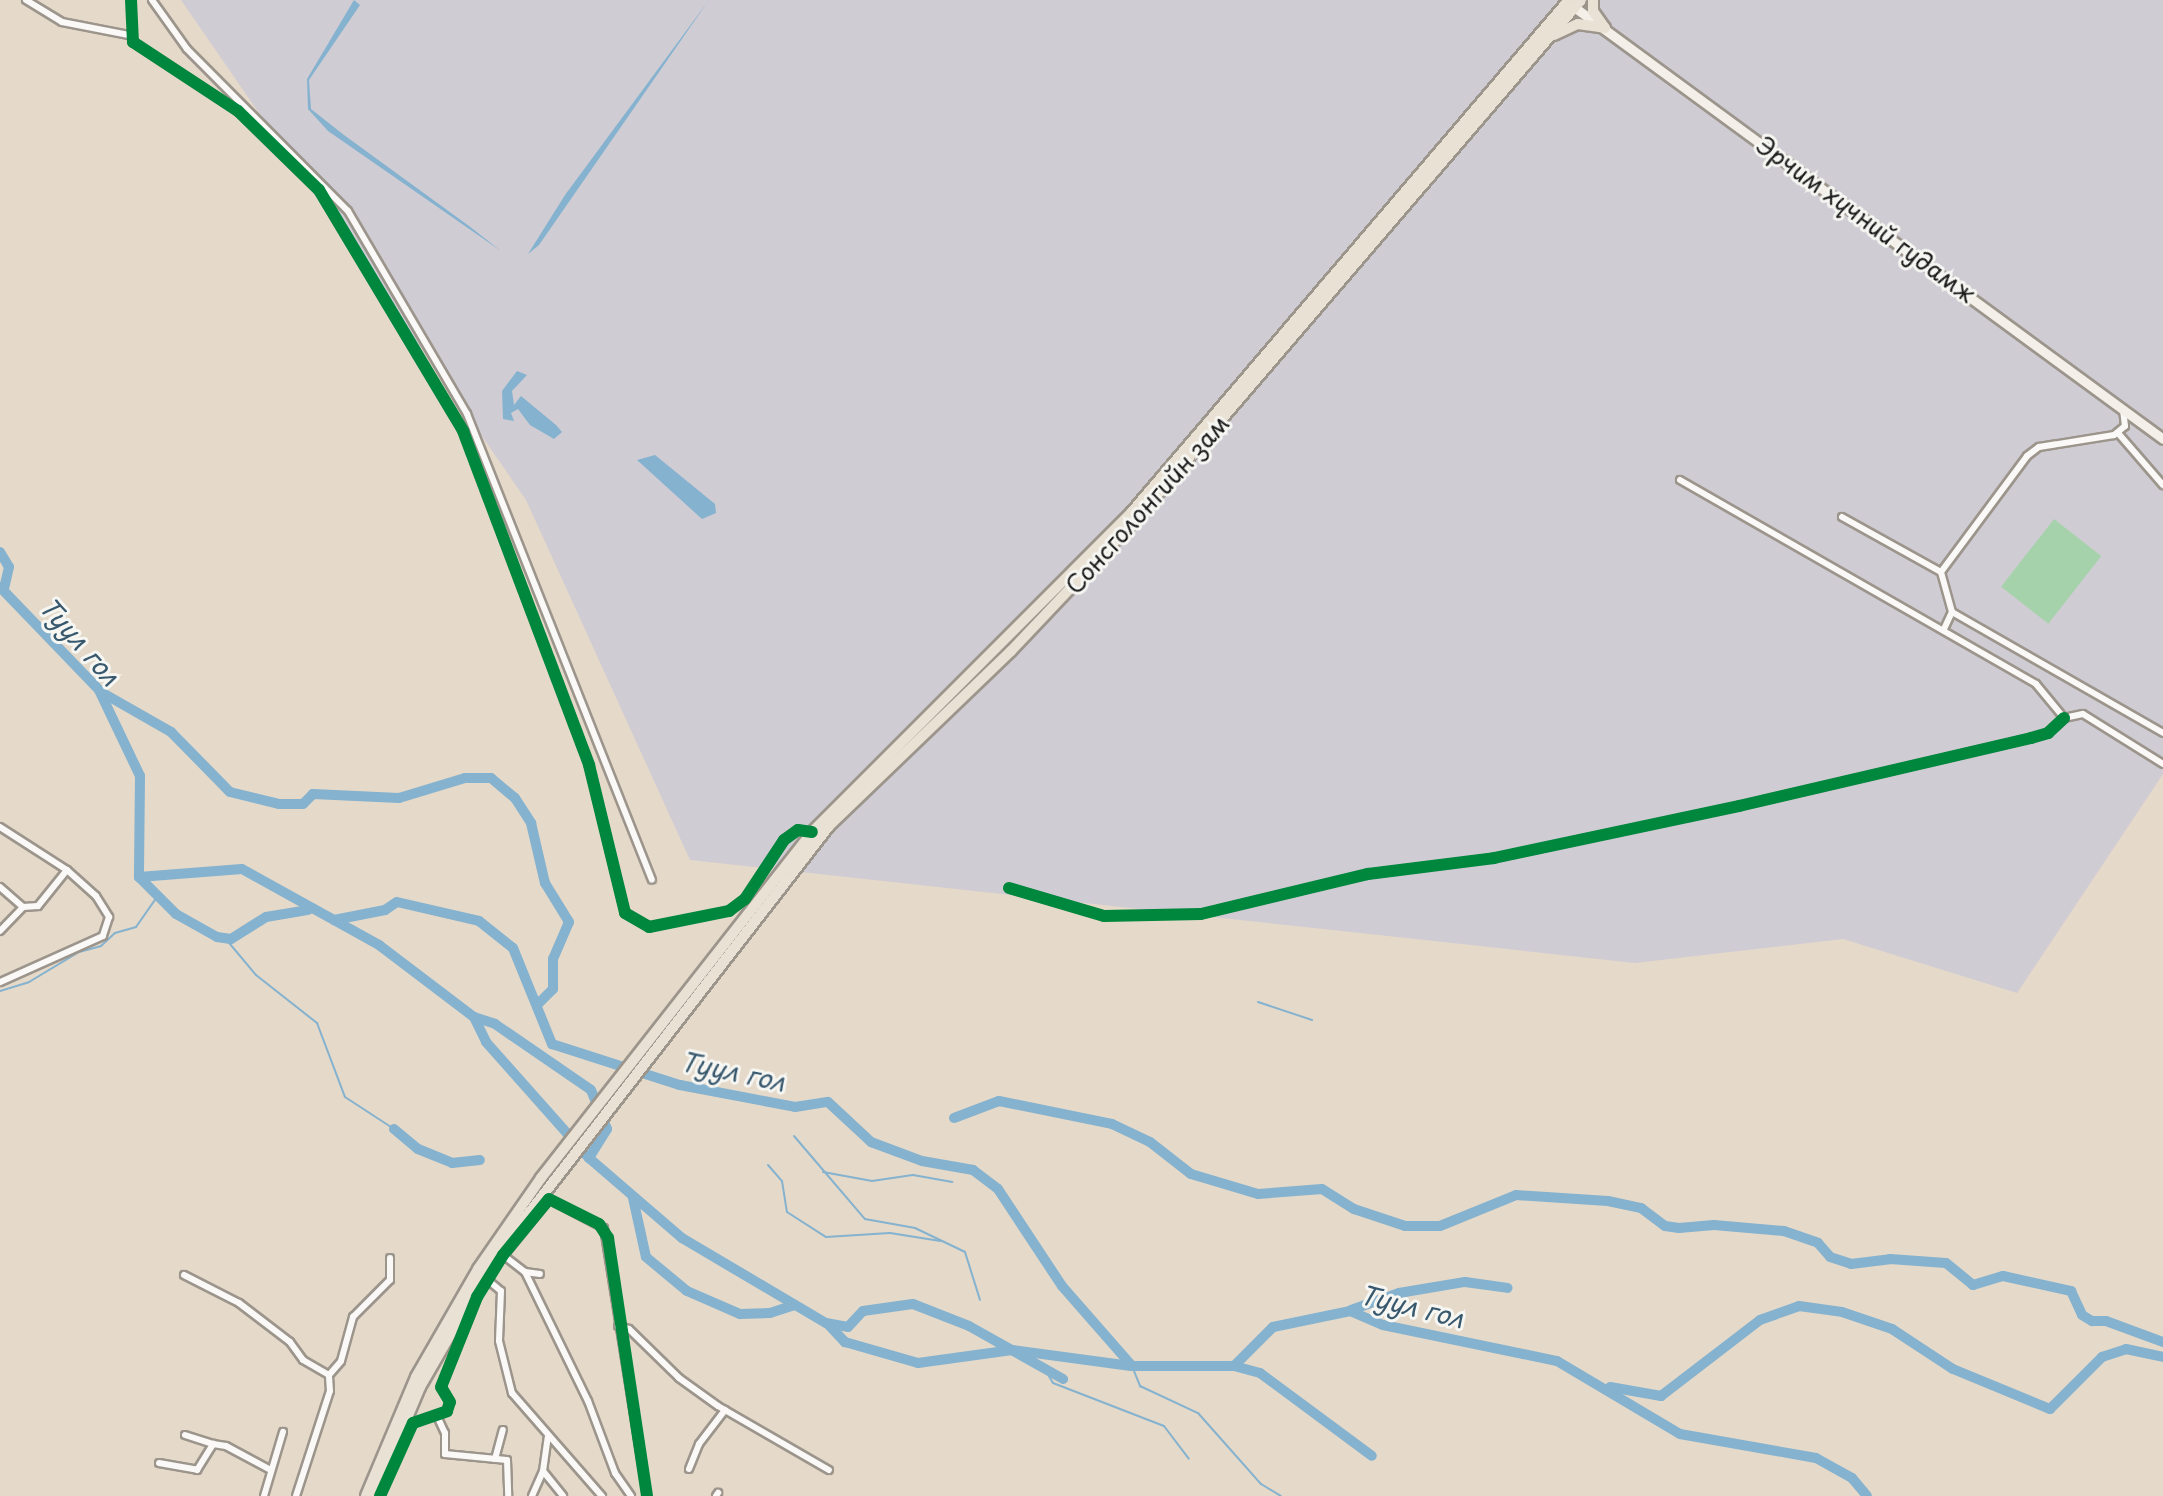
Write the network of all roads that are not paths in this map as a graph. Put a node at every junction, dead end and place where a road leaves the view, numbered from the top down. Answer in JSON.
{"nodes":[{"id":1,"x":26,"y":0,"type":"edge"},
{"id":2,"x":131,"y":0,"type":"edge"},
{"id":3,"x":152,"y":0,"type":"edge"},
{"id":4,"x":1593,"y":0,"type":"edge"},
{"id":5,"x":1573,"y":2,"type":"edge"},
{"id":6,"x":1605,"y":28,"type":"junction"},
{"id":7,"x":129,"y":35,"type":"junction"},
{"id":8,"x":1549,"y":38,"type":"junction"},
{"id":9,"x":2123,"y":409,"type":"junction"},
{"id":10,"x":2118,"y":433,"type":"junction"},
{"id":11,"x":2163,"y":439,"type":"edge"},
{"id":12,"x":1680,"y":480,"type":"dead end"},
{"id":13,"x":2163,"y":485,"type":"edge"},
{"id":14,"x":1842,"y":517,"type":"dead end"},
{"id":15,"x":1941,"y":572,"type":"junction"},
{"id":16,"x":1952,"y":612,"type":"junction"},
{"id":17,"x":1944,"y":629,"type":"junction"},
{"id":18,"x":2064,"y":718,"type":"junction"},
{"id":19,"x":2163,"y":733,"type":"edge"},
{"id":20,"x":2163,"y":764,"type":"edge"},
{"id":21,"x":0,"y":827,"type":"edge"},
{"id":22,"x":812,"y":832,"type":"junction"},
{"id":23,"x":67,"y":870,"type":"junction"},
{"id":24,"x":652,"y":880,"type":"dead end"},
{"id":25,"x":0,"y":887,"type":"edge"},
{"id":26,"x":1009,"y":888,"type":"dead end"},
{"id":27,"x":23,"y":907,"type":"junction"},
{"id":28,"x":0,"y":931,"type":"edge"},
{"id":29,"x":0,"y":982,"type":"edge"},
{"id":30,"x":694,"y":990,"type":"junction"},
{"id":31,"x":545,"y":1179,"type":"junction"},
{"id":32,"x":500,"y":1257,"type":"junction"},
{"id":33,"x":390,"y":1258,"type":"dead end"},
{"id":34,"x":525,"y":1272,"type":"junction"},
{"id":35,"x":540,"y":1274,"type":"dead end"},
{"id":36,"x":184,"y":1275,"type":"dead end"},
{"id":37,"x":485,"y":1277,"type":"junction"},
{"id":38,"x":618,"y":1326,"type":"junction"},
{"id":39,"x":451,"y":1339,"type":"junction"},
{"id":40,"x":329,"y":1375,"type":"junction"},
{"id":41,"x":725,"y":1410,"type":"junction"},
{"id":42,"x":437,"y":1416,"type":"junction"},
{"id":43,"x":503,"y":1430,"type":"dead end"},
{"id":44,"x":283,"y":1432,"type":"dead end"},
{"id":45,"x":185,"y":1435,"type":"dead end"},
{"id":46,"x":548,"y":1437,"type":"junction"},
{"id":47,"x":213,"y":1444,"type":"junction"},
{"id":48,"x":394,"y":1453,"type":"junction"},
{"id":49,"x":495,"y":1459,"type":"junction"},
{"id":50,"x":159,"y":1463,"type":"dead end"},
{"id":51,"x":689,"y":1469,"type":"dead end"},
{"id":52,"x":271,"y":1470,"type":"junction"},
{"id":53,"x":829,"y":1470,"type":"dead end"},
{"id":54,"x":543,"y":1471,"type":"junction"},
{"id":55,"x":264,"y":1496,"type":"edge"},
{"id":56,"x":296,"y":1496,"type":"edge"},
{"id":57,"x":366,"y":1496,"type":"edge"},
{"id":58,"x":377,"y":1496,"type":"edge"},
{"id":59,"x":508,"y":1496,"type":"edge"},
{"id":60,"x":532,"y":1496,"type":"edge"},
{"id":61,"x":563,"y":1496,"type":"edge"},
{"id":62,"x":602,"y":1496,"type":"edge"},
{"id":63,"x":631,"y":1496,"type":"edge"},
{"id":64,"x":647,"y":1496,"type":"edge"}],
"edges":[{"from":1,"to":7,"type":"street"},
{"from":2,"to":7,"type":"street"},
{"from":3,"to":24,"type":"street"},
{"from":4,"to":6,"type":"main road"},
{"from":5,"to":6,"type":"main road","name":"Эрчим хүчний гудамж"},
{"from":5,"to":8,"type":"main road","name":"Сонсголонгийн зам"},
{"from":5,"to":22,"type":"main road","name":"Сонсголонгийн зам"},
{"from":6,"to":8,"type":"main road"},
{"from":6,"to":9,"type":"main road","name":"Эрчим хүчний гудамж"},
{"from":7,"to":22,"type":"street"},
{"from":8,"to":30,"type":"main road","name":"Сонсголонгийн зам"},
{"from":9,"to":10,"type":"street"},
{"from":9,"to":11,"type":"main road","name":"Эрчим хүчний гудамж"},
{"from":10,"to":13,"type":"street"},
{"from":10,"to":15,"type":"street"},
{"from":12,"to":17,"type":"street"},
{"from":14,"to":15,"type":"street"},
{"from":15,"to":16,"type":"street"},
{"from":16,"to":17,"type":"street"},
{"from":16,"to":19,"type":"street"},
{"from":17,"to":18,"type":"street"},
{"from":18,"to":20,"type":"street"},
{"from":18,"to":26,"type":"street"},
{"from":21,"to":23,"type":"street"},
{"from":22,"to":30,"type":"main road","name":"Сонсголонгийн зам"},
{"from":23,"to":27,"type":"street"},
{"from":23,"to":29,"type":"street"},
{"from":25,"to":27,"type":"street"},
{"from":27,"to":28,"type":"street"},
{"from":30,"to":31,"type":"main road"},
{"from":31,"to":32,"type":"main road"},
{"from":31,"to":57,"type":"main road"},
{"from":32,"to":34,"type":"street"},
{"from":32,"to":37,"type":"main road"},
{"from":32,"to":38,"type":"street"},
{"from":33,"to":40,"type":"street"},
{"from":34,"to":35,"type":"street"},
{"from":34,"to":63,"type":"street"},
{"from":36,"to":40,"type":"street"},
{"from":37,"to":39,"type":"main road"},
{"from":37,"to":46,"type":"street"},
{"from":38,"to":41,"type":"street"},
{"from":38,"to":64,"type":"street"},
{"from":39,"to":42,"type":"street"},
{"from":39,"to":48,"type":"main road"},
{"from":40,"to":56,"type":"street"},
{"from":41,"to":51,"type":"street"},
{"from":41,"to":53,"type":"street"},
{"from":42,"to":48,"type":"street"},
{"from":42,"to":49,"type":"street"},
{"from":43,"to":49,"type":"street"},
{"from":44,"to":52,"type":"street"},
{"from":45,"to":47,"type":"street"},
{"from":46,"to":54,"type":"street"},
{"from":46,"to":62,"type":"street"},
{"from":47,"to":50,"type":"street"},
{"from":47,"to":52,"type":"street"},
{"from":48,"to":58,"type":"main road"},
{"from":49,"to":59,"type":"street"},
{"from":52,"to":55,"type":"street"},
{"from":54,"to":60,"type":"street"},
{"from":54,"to":61,"type":"street"}]}
